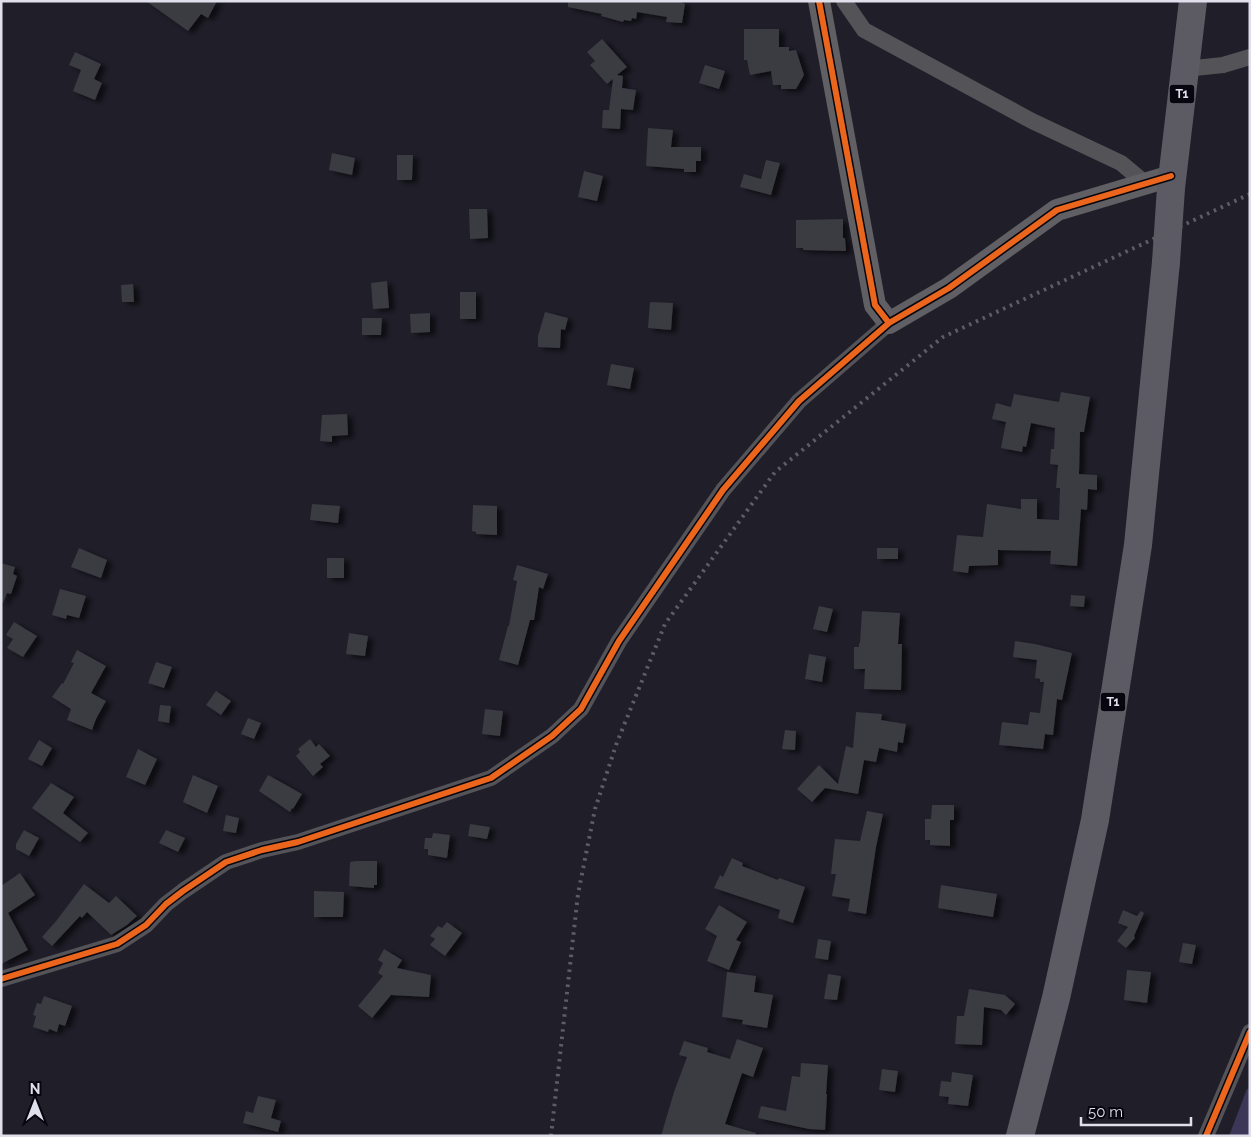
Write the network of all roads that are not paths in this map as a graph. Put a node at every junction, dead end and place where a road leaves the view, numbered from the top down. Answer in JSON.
{"nodes":[{"id":1,"x":819,"y":1,"type":"edge"},
{"id":2,"x":844,"y":1,"type":"edge"},
{"id":3,"x":1193,"y":1,"type":"edge"},
{"id":4,"x":1250,"y":57,"type":"edge"},
{"id":5,"x":1185,"y":69,"type":"junction"},
{"id":6,"x":1162,"y":182,"type":"junction"},
{"id":7,"x":889,"y":323,"type":"junction"},
{"id":8,"x":1,"y":979,"type":"edge"},
{"id":9,"x":1250,"y":1032,"type":"edge"},
{"id":10,"x":1020,"y":1136,"type":"edge"},
{"id":11,"x":1206,"y":1136,"type":"edge"}],
"edges":[{"from":1,"to":7,"type":"street"},
{"from":2,"to":6,"type":"street"},
{"from":3,"to":5,"type":"highway","number":"T1"},
{"from":4,"to":5,"type":"street"},
{"from":5,"to":6,"type":"highway","number":"T1"},
{"from":6,"to":7,"type":"street"},
{"from":6,"to":10,"type":"highway","number":"T1","bridge":true},
{"from":7,"to":8,"type":"street"},
{"from":9,"to":11,"type":"street"}]}
